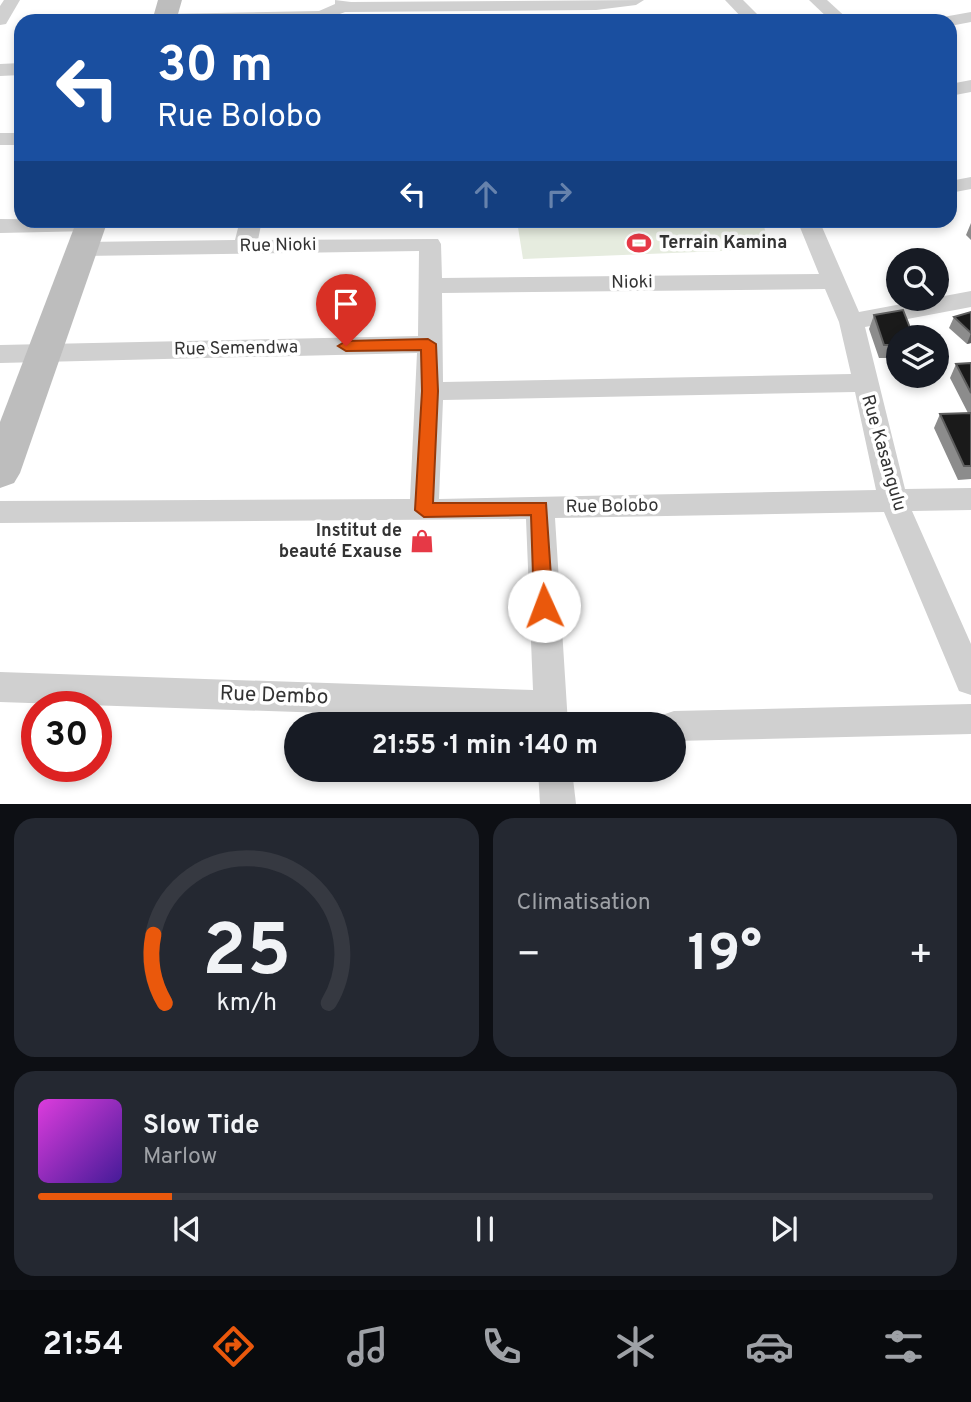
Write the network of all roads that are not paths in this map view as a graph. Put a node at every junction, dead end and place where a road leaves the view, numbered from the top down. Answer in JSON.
{"nodes":[{"id":1,"x":0,"y":0,"type":"edge"},
{"id":2,"x":12,"y":0,"type":"edge"},
{"id":3,"x":21,"y":0,"type":"edge"},
{"id":4,"x":636,"y":0,"type":"edge"},
{"id":5,"x":733,"y":0,"type":"edge"},
{"id":6,"x":817,"y":0,"type":"edge"},
{"id":7,"x":584,"y":1,"type":"edge"},
{"id":8,"x":343,"y":3,"type":"edge"},
{"id":9,"x":166,"y":13,"type":"edge"},
{"id":10,"x":218,"y":14,"type":"edge"},
{"id":11,"x":324,"y":14,"type":"edge"},
{"id":12,"x":748,"y":14,"type":"edge"},
{"id":13,"x":833,"y":14,"type":"edge"},
{"id":14,"x":0,"y":20,"type":"edge"},
{"id":15,"x":36,"y":228,"type":"edge"},
{"id":16,"x":249,"y":228,"type":"edge"},
{"id":17,"x":811,"y":228,"type":"edge"},
{"id":18,"x":89,"y":231,"type":"edge"},
{"id":19,"x":245,"y":247,"type":"junction"},
{"id":20,"x":834,"y":281,"type":"junction"},
{"id":21,"x":431,"y":286,"type":"junction"},
{"id":22,"x":968,"y":304,"type":"edge"},
{"id":23,"x":851,"y":322,"type":"junction"},
{"id":24,"x":428,"y":344,"type":"junction"},
{"id":25,"x":45,"y":353,"type":"junction"},
{"id":26,"x":0,"y":354,"type":"edge"},
{"id":27,"x":863,"y":383,"type":"junction"},
{"id":28,"x":430,"y":391,"type":"junction"},
{"id":29,"x":0,"y":473,"type":"edge"},
{"id":30,"x":971,"y":499,"type":"edge"},
{"id":31,"x":893,"y":500,"type":"junction"},
{"id":32,"x":540,"y":508,"type":"junction"},
{"id":33,"x":424,"y":510,"type":"junction"},
{"id":34,"x":0,"y":512,"type":"edge"},
{"id":35,"x":970,"y":673,"type":"edge"},
{"id":36,"x":0,"y":687,"type":"edge"},
{"id":37,"x":490,"y":712,"type":"edge"},
{"id":38,"x":549,"y":712,"type":"edge"},
{"id":39,"x":971,"y":719,"type":"edge"},
{"id":40,"x":686,"y":726,"type":"edge"},
{"id":41,"x":556,"y":782,"type":"edge"},
{"id":42,"x":558,"y":803,"type":"edge"}],
"edges":[{"from":1,"to":2,"type":"street"},
{"from":2,"to":3,"type":"street"},
{"from":2,"to":14,"type":"street"},
{"from":4,"to":7,"type":"street"},
{"from":5,"to":12,"type":"street"},
{"from":6,"to":13,"type":"street"},
{"from":7,"to":8,"type":"street"},
{"from":8,"to":11,"type":"street"},
{"from":9,"to":10,"type":"street"},
{"from":15,"to":18,"type":"street","name":"Rue Nioki"},
{"from":16,"to":19,"type":"street"},
{"from":17,"to":20,"type":"street","name":"Rue Kasangulu"},
{"from":18,"to":19,"type":"street","name":"Rue Nioki"},
{"from":18,"to":25,"type":"street"},
{"from":19,"to":21,"type":"street","name":"Rue Nioki"},
{"from":20,"to":21,"type":"street","name":"Nioki"},
{"from":20,"to":23,"type":"street","name":"Rue Kasangulu"},
{"from":21,"to":24,"type":"street"},
{"from":22,"to":23,"type":"street"},
{"from":23,"to":27,"type":"street","name":"Rue Kasangulu"},
{"from":24,"to":25,"type":"street","name":"Rue Semendwa"},
{"from":24,"to":28,"type":"street"},
{"from":25,"to":26,"type":"street","name":"Rue Semendwa"},
{"from":25,"to":29,"type":"street"},
{"from":27,"to":28,"type":"street"},
{"from":27,"to":31,"type":"street","name":"Rue Kasangulu"},
{"from":28,"to":33,"type":"street"},
{"from":30,"to":31,"type":"street","name":"Rue Bolobo"},
{"from":31,"to":32,"type":"street","name":"Rue Bolobo"},
{"from":31,"to":35,"type":"street","name":"Rue Kasangulu"},
{"from":32,"to":33,"type":"street","name":"Rue Bolobo"},
{"from":32,"to":38,"type":"street"},
{"from":33,"to":34,"type":"street","name":"Rue Bolobo"},
{"from":36,"to":37,"type":"street","name":"Rue Dembo"},
{"from":39,"to":40,"type":"street"},
{"from":41,"to":42,"type":"street"}]}
